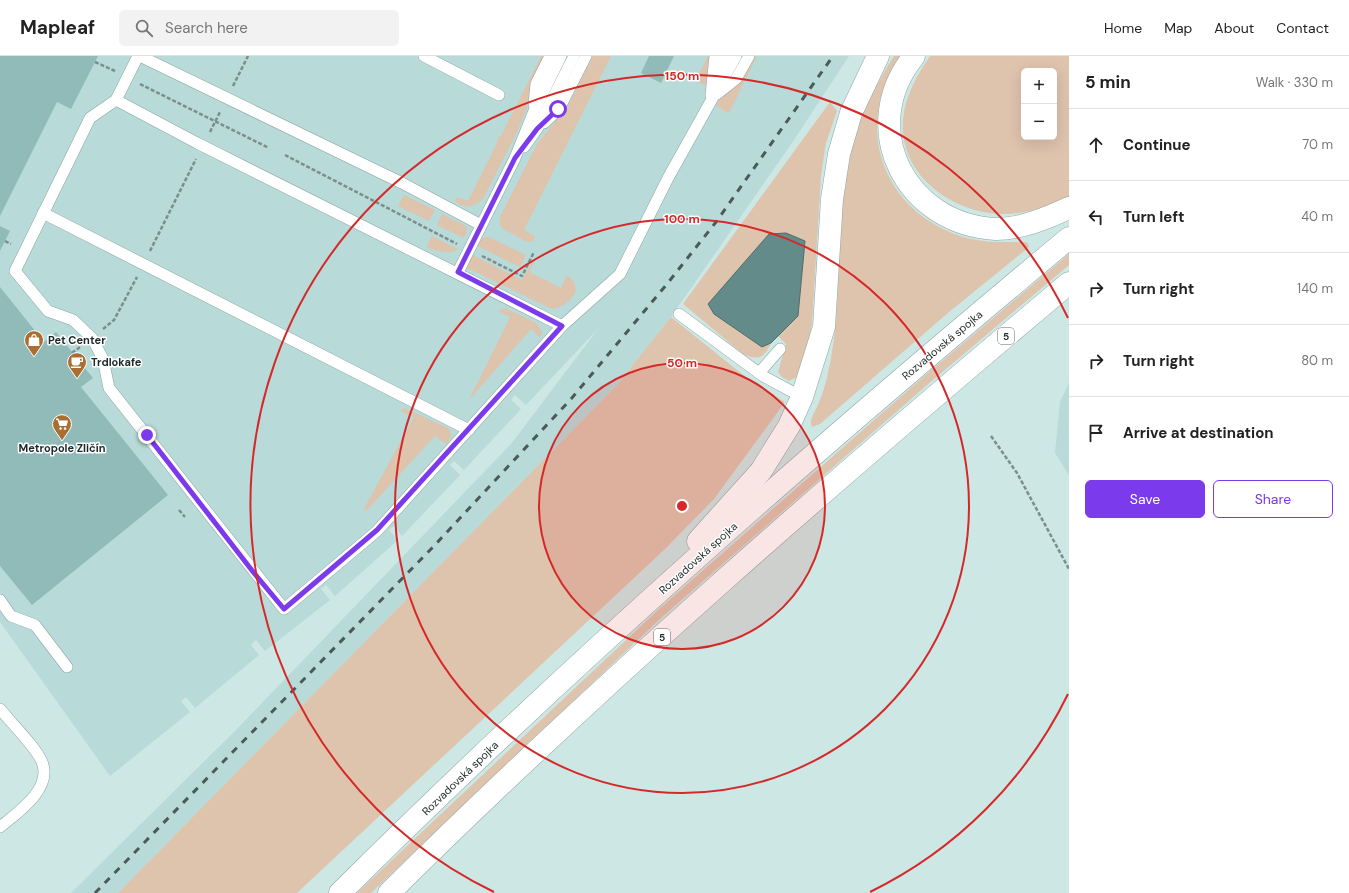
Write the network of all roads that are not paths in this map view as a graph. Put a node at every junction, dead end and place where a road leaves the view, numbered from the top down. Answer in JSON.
{"nodes":[{"id":1,"x":139,"y":56,"type":"edge"},
{"id":2,"x":424,"y":56,"type":"edge"},
{"id":3,"x":550,"y":56,"type":"edge"},
{"id":4,"x":561,"y":56,"type":"edge"},
{"id":5,"x":574,"y":56,"type":"edge"},
{"id":6,"x":586,"y":56,"type":"edge"},
{"id":7,"x":715,"y":56,"type":"edge"},
{"id":8,"x":726,"y":56,"type":"edge"},
{"id":9,"x":736,"y":56,"type":"edge"},
{"id":10,"x":749,"y":56,"type":"edge"},
{"id":11,"x":914,"y":56,"type":"edge"},
{"id":12,"x":877,"y":61,"type":"edge"},
{"id":13,"x":713,"y":80,"type":"junction"},
{"id":14,"x":499,"y":95,"type":"dead end"},
{"id":15,"x":116,"y":100,"type":"junction"},
{"id":16,"x":711,"y":100,"type":"junction"},
{"id":17,"x":534,"y":111,"type":"junction"},
{"id":18,"x":537,"y":129,"type":"junction"},
{"id":19,"x":515,"y":158,"type":"junction"},
{"id":20,"x":1069,"y":208,"type":"edge"},
{"id":21,"x":43,"y":213,"type":"junction"},
{"id":22,"x":481,"y":225,"type":"junction"},
{"id":23,"x":1069,"y":238,"type":"edge"},
{"id":24,"x":458,"y":272,"type":"junction"},
{"id":25,"x":1069,"y":283,"type":"edge"},
{"id":26,"x":679,"y":314,"type":"dead end"},
{"id":27,"x":562,"y":326,"type":"junction"},
{"id":28,"x":780,"y":349,"type":"dead end"},
{"id":29,"x":759,"y":373,"type":"junction"},
{"id":30,"x":802,"y":397,"type":"junction"},
{"id":31,"x":469,"y":430,"type":"junction"},
{"id":32,"x":0,"y":600,"type":"edge"},
{"id":33,"x":600,"y":645,"type":"junction"},
{"id":34,"x":67,"y":667,"type":"dead end"},
{"id":35,"x":0,"y":709,"type":"edge"},
{"id":36,"x":0,"y":827,"type":"edge"},
{"id":37,"x":340,"y":893,"type":"edge"},
{"id":38,"x":389,"y":893,"type":"edge"}],
"edges":[{"from":1,"to":15,"type":"lane"},
{"from":1,"to":22,"type":"lane"},
{"from":2,"to":14,"type":"lane"},
{"from":3,"to":17,"type":"lane"},
{"from":4,"to":17,"type":"lane"},
{"from":5,"to":18,"type":"lane"},
{"from":6,"to":18,"type":"lane"},
{"from":7,"to":13,"type":"lane"},
{"from":8,"to":13,"type":"lane"},
{"from":9,"to":16,"type":"lane"},
{"from":10,"to":16,"type":"lane"},
{"from":11,"to":20,"type":"highway"},
{"from":12,"to":30,"type":"highway"},
{"from":13,"to":16,"type":"lane"},
{"from":15,"to":21,"type":"lane"},
{"from":15,"to":24,"type":"lane"},
{"from":16,"to":27,"type":"lane"},
{"from":17,"to":19,"type":"lane"},
{"from":18,"to":19,"type":"lane"},
{"from":19,"to":22,"type":"lane"},
{"from":21,"to":31,"type":"lane"},
{"from":21,"to":31,"type":"lane"},
{"from":22,"to":24,"type":"lane"},
{"from":23,"to":33,"type":"highway","name":"Rozvadovská spojka"},
{"from":24,"to":27,"type":"lane"},
{"from":25,"to":38,"type":"highway","number":"5"},
{"from":26,"to":29,"type":"lane"},
{"from":27,"to":31,"type":"lane"},
{"from":28,"to":29,"type":"lane"},
{"from":29,"to":30,"type":"lane"},
{"from":30,"to":33,"type":"highway"},
{"from":32,"to":34,"type":"lane"},
{"from":33,"to":37,"type":"highway","name":"Rozvadovská spojka"},
{"from":35,"to":36,"type":"lane"}]}
